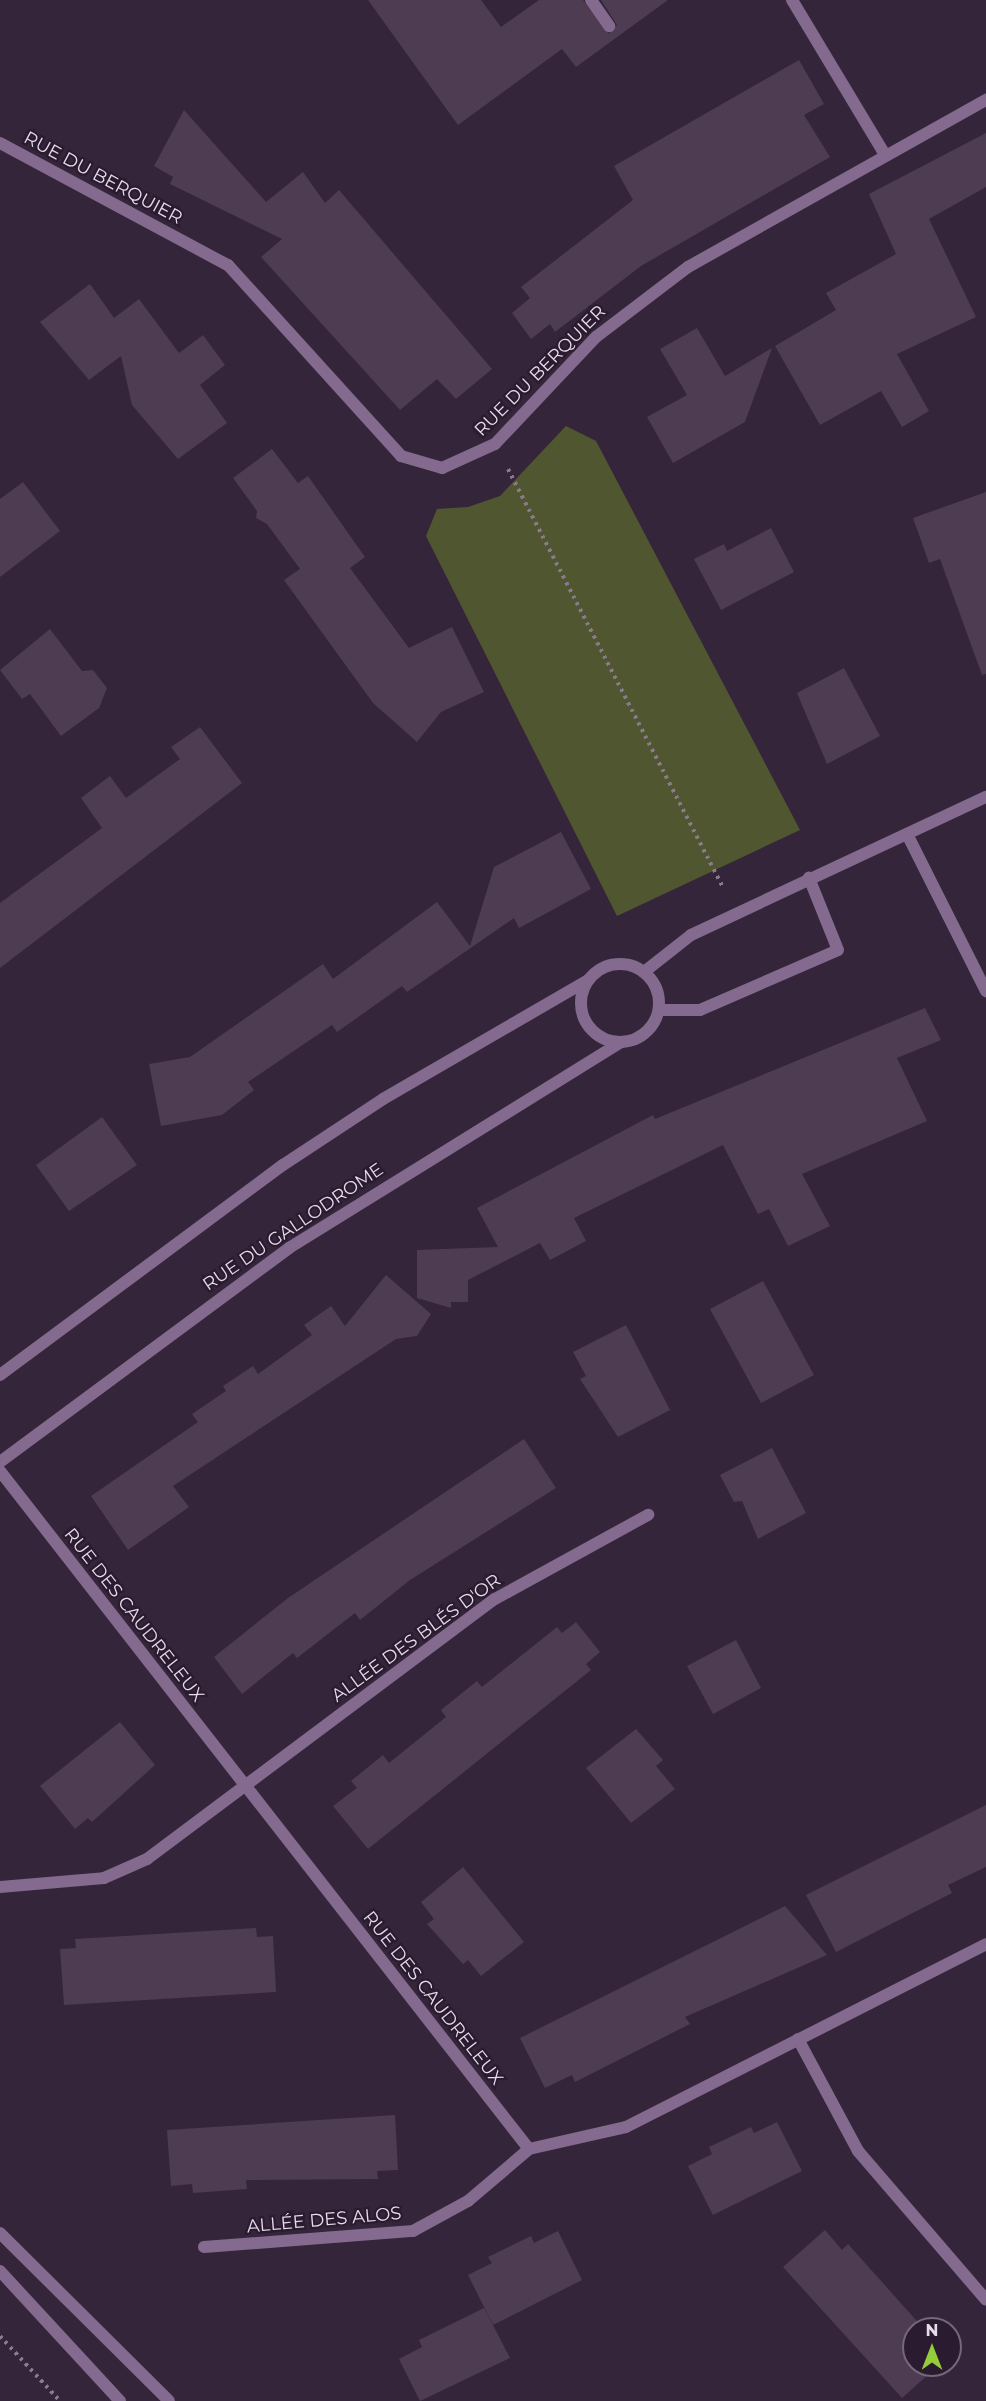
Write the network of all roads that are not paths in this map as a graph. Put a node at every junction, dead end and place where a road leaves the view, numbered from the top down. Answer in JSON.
{"nodes":[{"id":1,"x":591,"y":0,"type":"edge"},
{"id":2,"x":792,"y":0,"type":"edge"},
{"id":3,"x":609,"y":26,"type":"dead end"},
{"id":4,"x":986,"y":100,"type":"edge"},
{"id":5,"x":1,"y":146,"type":"edge"},
{"id":6,"x":885,"y":155,"type":"junction"},
{"id":7,"x":986,"y":797,"type":"edge"},
{"id":8,"x":907,"y":834,"type":"junction"},
{"id":9,"x":809,"y":879,"type":"junction"},
{"id":10,"x":644,"y":972,"type":"junction"},
{"id":11,"x":588,"y":980,"type":"junction"},
{"id":12,"x":986,"y":991,"type":"edge"},
{"id":13,"x":659,"y":1010,"type":"junction"},
{"id":14,"x":620,"y":1042,"type":"junction"},
{"id":15,"x":0,"y":1375,"type":"edge"},
{"id":16,"x":0,"y":1462,"type":"edge"},
{"id":17,"x":0,"y":1471,"type":"edge"},
{"id":18,"x":648,"y":1515,"type":"dead end"},
{"id":19,"x":244,"y":1786,"type":"junction"},
{"id":20,"x":0,"y":1887,"type":"edge"},
{"id":21,"x":986,"y":1944,"type":"edge"},
{"id":22,"x":798,"y":2039,"type":"junction"},
{"id":23,"x":529,"y":2149,"type":"junction"},
{"id":24,"x":0,"y":2233,"type":"edge"},
{"id":25,"x":204,"y":2247,"type":"dead end"},
{"id":26,"x":0,"y":2271,"type":"edge"},
{"id":27,"x":986,"y":2300,"type":"edge"},
{"id":28,"x":120,"y":2401,"type":"edge"},
{"id":29,"x":169,"y":2401,"type":"edge"}],
"edges":[{"from":1,"to":3,"type":"street"},
{"from":2,"to":6,"type":"street"},
{"from":4,"to":6,"type":"street","name":"RUE DU BERQUIER"},
{"from":5,"to":6,"type":"street","name":"RUE DU BERQUIER"},
{"from":7,"to":8,"type":"street"},
{"from":8,"to":9,"type":"street"},
{"from":8,"to":12,"type":"street"},
{"from":9,"to":10,"type":"street"},
{"from":9,"to":13,"type":"street"},
{"from":10,"to":11,"type":"street"},
{"from":10,"to":13,"type":"street"},
{"from":11,"to":14,"type":"street"},
{"from":11,"to":15,"type":"street"},
{"from":13,"to":14,"type":"street"},
{"from":14,"to":16,"type":"street","name":"RUE DU GALLODROME"},
{"from":17,"to":19,"type":"street","name":"RUE DES CAUDRELEUX"},
{"from":18,"to":19,"type":"street","name":"ALLÉE DES BLÉS D'OR"},
{"from":19,"to":20,"type":"street","name":"ALLÉE DES BLÉS D'OR"},
{"from":19,"to":23,"type":"street","name":"RUE DES CAUDRELEUX"},
{"from":21,"to":22,"type":"street"},
{"from":22,"to":23,"type":"street"},
{"from":22,"to":27,"type":"street"},
{"from":23,"to":25,"type":"street","name":"ALLÉE DES ALOS"},
{"from":24,"to":29,"type":"street"},
{"from":26,"to":28,"type":"street"}]}
